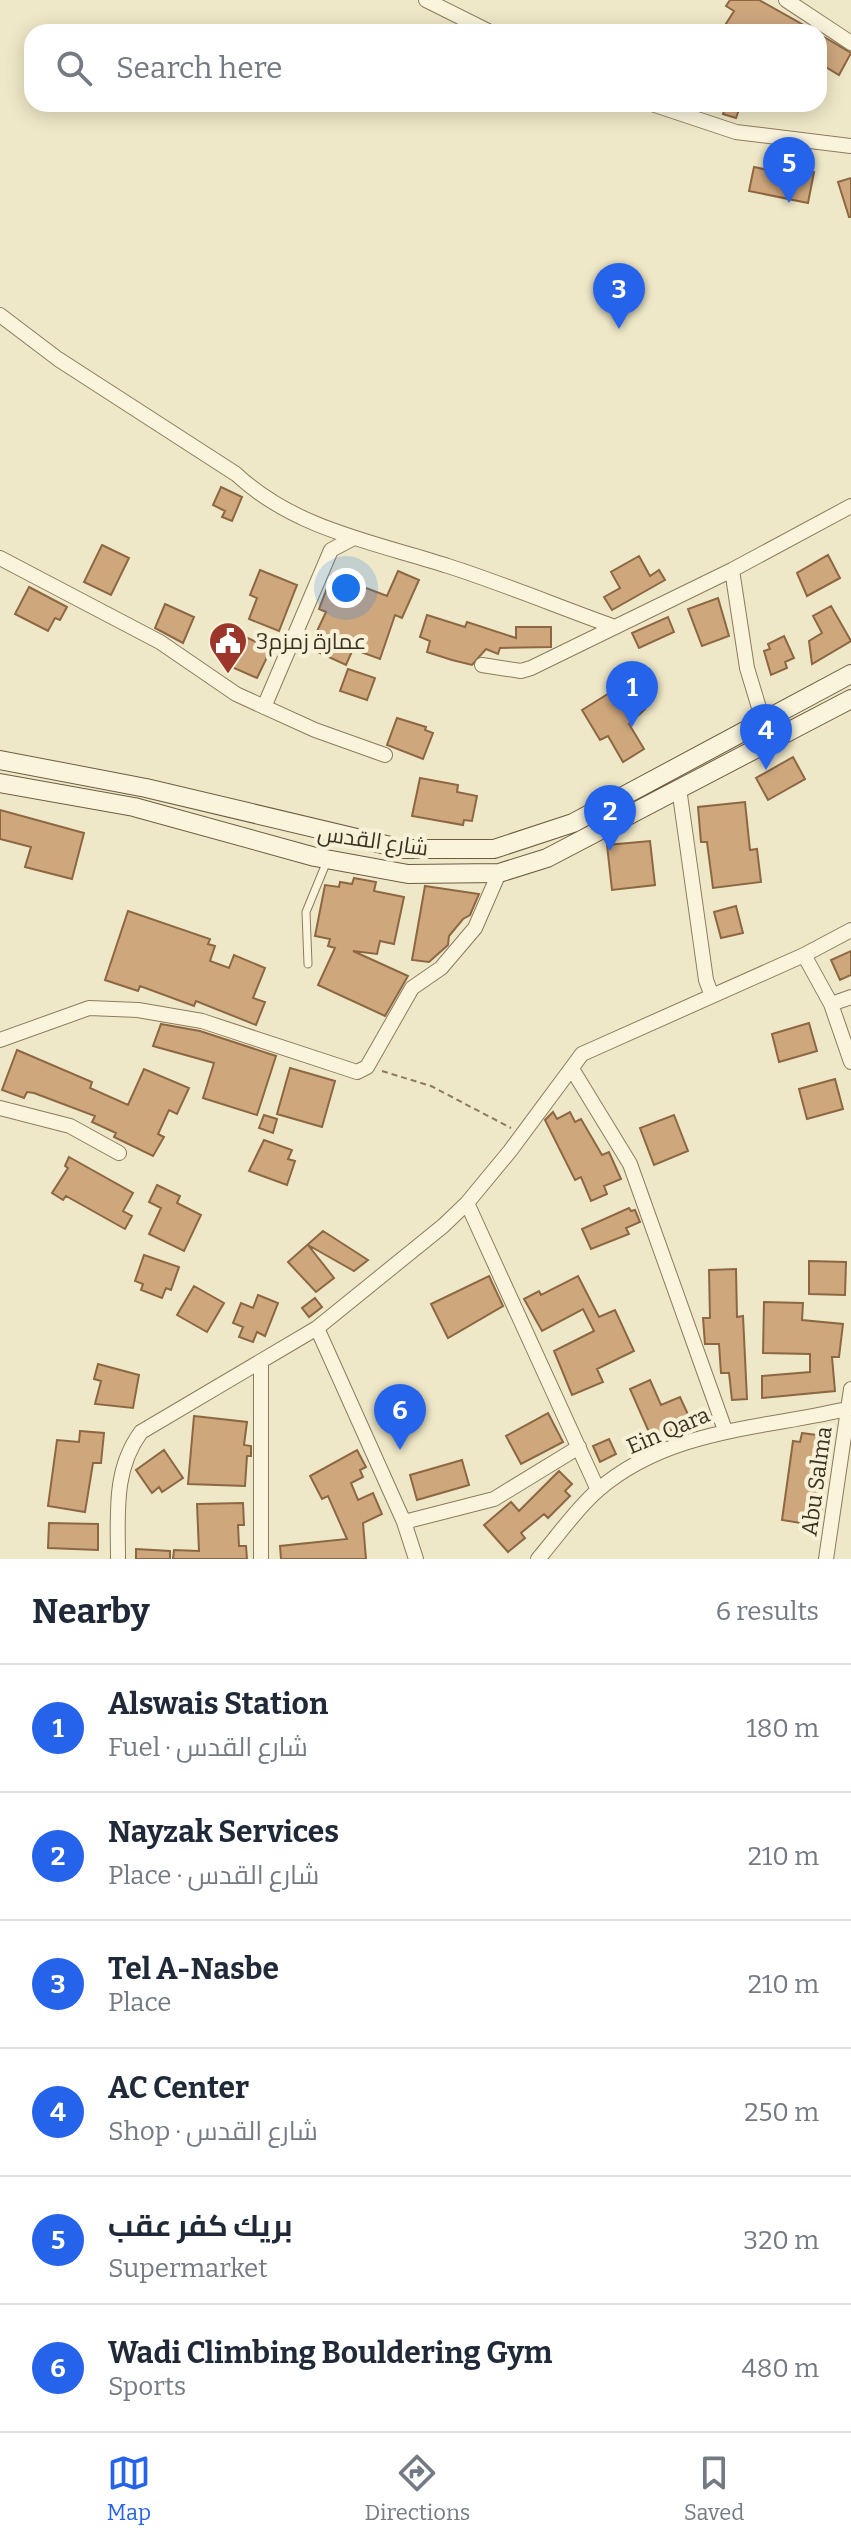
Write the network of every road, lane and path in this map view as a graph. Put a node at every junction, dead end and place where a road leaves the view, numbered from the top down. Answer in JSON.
{"nodes":[{"id":1,"x":426,"y":0,"type":"edge"},
{"id":2,"x":786,"y":0,"type":"edge"},
{"id":3,"x":474,"y":24,"type":"edge"},
{"id":4,"x":826,"y":24,"type":"edge"},
{"id":5,"x":827,"y":25,"type":"edge"},
{"id":6,"x":851,"y":43,"type":"edge"},
{"id":7,"x":676,"y":112,"type":"edge"},
{"id":8,"x":851,"y":146,"type":"edge"},
{"id":9,"x":0,"y":315,"type":"edge"},
{"id":10,"x":851,"y":506,"type":"edge"},
{"id":11,"x":352,"y":539,"type":"junction"},
{"id":12,"x":0,"y":558,"type":"edge"},
{"id":13,"x":732,"y":570,"type":"junction"},
{"id":14,"x":615,"y":627,"type":"junction"},
{"id":15,"x":482,"y":665,"type":"dead end"},
{"id":16,"x":851,"y":674,"type":"edge"},
{"id":17,"x":851,"y":699,"type":"edge"},
{"id":18,"x":264,"y":707,"type":"junction"},
{"id":19,"x":763,"y":721,"type":"junction"},
{"id":20,"x":385,"y":755,"type":"dead end"},
{"id":21,"x":0,"y":760,"type":"edge"},
{"id":22,"x":0,"y":783,"type":"edge"},
{"id":23,"x":146,"y":788,"type":"junction"},
{"id":24,"x":679,"y":788,"type":"junction"},
{"id":25,"x":134,"y":807,"type":"junction"},
{"id":26,"x":327,"y":859,"type":"junction"},
{"id":27,"x":499,"y":873,"type":"junction"},
{"id":28,"x":851,"y":930,"type":"edge"},
{"id":29,"x":804,"y":955,"type":"junction"},
{"id":30,"x":308,"y":964,"type":"dead end"},
{"id":31,"x":712,"y":996,"type":"junction"},
{"id":32,"x":851,"y":997,"type":"edge"},
{"id":33,"x":831,"y":1004,"type":"junction"},
{"id":34,"x":0,"y":1040,"type":"edge"},
{"id":35,"x":851,"y":1062,"type":"edge"},
{"id":36,"x":367,"y":1067,"type":"junction"},
{"id":37,"x":572,"y":1069,"type":"junction"},
{"id":38,"x":0,"y":1108,"type":"edge"},
{"id":39,"x":522,"y":1134,"type":"junction"},
{"id":40,"x":119,"y":1153,"type":"dead end"},
{"id":41,"x":467,"y":1203,"type":"junction"},
{"id":42,"x":317,"y":1328,"type":"junction"},
{"id":43,"x":261,"y":1363,"type":"junction"},
{"id":44,"x":851,"y":1389,"type":"edge"},
{"id":45,"x":849,"y":1408,"type":"edge"},
{"id":46,"x":725,"y":1430,"type":"junction"},
{"id":47,"x":579,"y":1447,"type":"junction"},
{"id":48,"x":598,"y":1490,"type":"junction"},
{"id":49,"x":404,"y":1522,"type":"junction"},
{"id":50,"x":118,"y":1559,"type":"edge"},
{"id":51,"x":261,"y":1559,"type":"edge"},
{"id":52,"x":416,"y":1559,"type":"edge"},
{"id":53,"x":538,"y":1559,"type":"edge"},
{"id":54,"x":826,"y":1559,"type":"edge"}],
"edges":[{"from":1,"to":3,"type":"street"},
{"from":2,"to":4,"type":"street"},
{"from":5,"to":6,"type":"street"},
{"from":7,"to":8,"type":"street"},
{"from":9,"to":11,"type":"street"},
{"from":10,"to":13,"type":"street"},
{"from":11,"to":14,"type":"street"},
{"from":11,"to":18,"type":"street"},
{"from":12,"to":18,"type":"street"},
{"from":13,"to":14,"type":"street"},
{"from":13,"to":19,"type":"street"},
{"from":14,"to":15,"type":"street"},
{"from":16,"to":19,"type":"main road","name":"شارع القدس"},
{"from":17,"to":24,"type":"main road","name":"شارع القدس"},
{"from":18,"to":20,"type":"street"},
{"from":19,"to":23,"type":"main road","name":"شارع القدس"},
{"from":21,"to":23,"type":"main road","name":"شارع القدس"},
{"from":22,"to":25,"type":"main road","name":"شارع القدس"},
{"from":23,"to":25,"type":"main road"},
{"from":24,"to":27,"type":"main road","name":"شارع القدس"},
{"from":24,"to":31,"type":"street"},
{"from":25,"to":26,"type":"main road","name":"شارع القدس"},
{"from":26,"to":27,"type":"main road","name":"شارع القدس"},
{"from":26,"to":30,"type":"lane"},
{"from":27,"to":36,"type":"street"},
{"from":28,"to":29,"type":"street"},
{"from":29,"to":31,"type":"street"},
{"from":29,"to":33,"type":"street"},
{"from":31,"to":37,"type":"street"},
{"from":32,"to":33,"type":"street"},
{"from":33,"to":35,"type":"street"},
{"from":34,"to":36,"type":"street"},
{"from":36,"to":39,"type":"path"},
{"from":37,"to":39,"type":"street"},
{"from":37,"to":46,"type":"street"},
{"from":38,"to":40,"type":"street"},
{"from":39,"to":41,"type":"street"},
{"from":41,"to":42,"type":"street"},
{"from":41,"to":47,"type":"street"},
{"from":42,"to":43,"type":"street"},
{"from":42,"to":49,"type":"street"},
{"from":43,"to":50,"type":"street"},
{"from":43,"to":51,"type":"street"},
{"from":44,"to":45,"type":"street","name":"Abu Salma"},
{"from":45,"to":46,"type":"street","name":"Ein Qara"},
{"from":45,"to":54,"type":"street","name":"Abu Salma"},
{"from":46,"to":48,"type":"street","name":"Ein Qara"},
{"from":47,"to":48,"type":"street"},
{"from":47,"to":49,"type":"street"},
{"from":48,"to":53,"type":"street","name":"Ein Qara"},
{"from":49,"to":52,"type":"street"}]}
